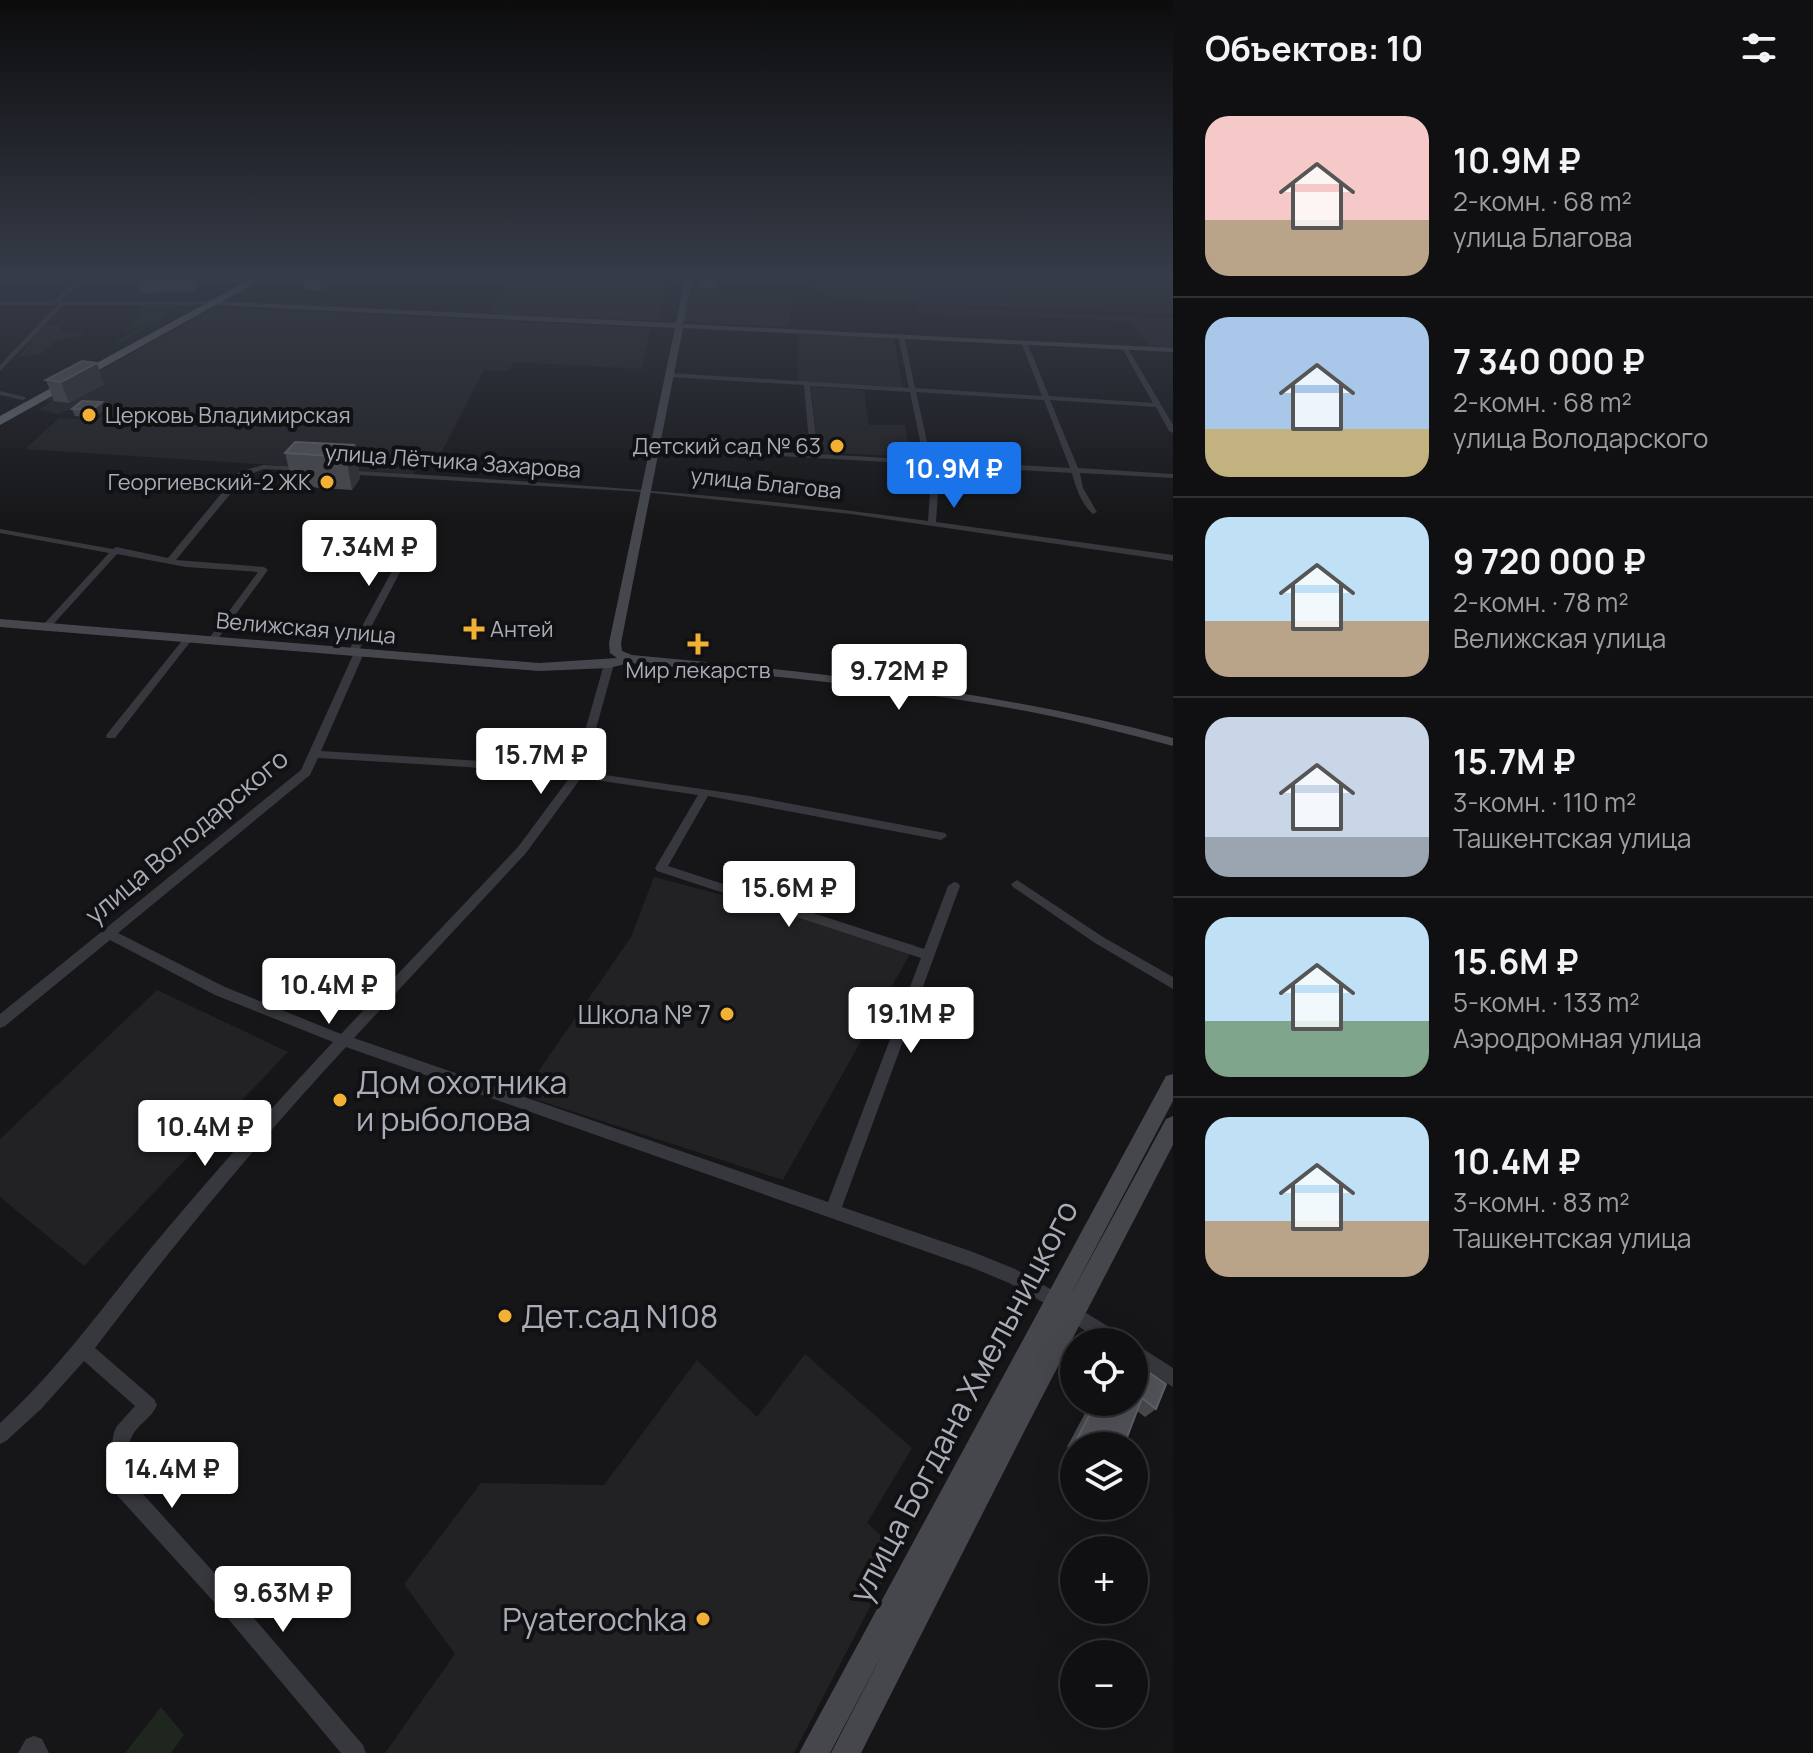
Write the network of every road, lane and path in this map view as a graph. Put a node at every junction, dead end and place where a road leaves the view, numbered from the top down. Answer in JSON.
{"nodes":[{"id":1,"x":95,"y":359,"type":"edge"},
{"id":2,"x":113,"y":359,"type":"edge"},
{"id":3,"x":669,"y":359,"type":"edge"},
{"id":4,"x":906,"y":359,"type":"edge"},
{"id":5,"x":1031,"y":359,"type":"edge"},
{"id":6,"x":1131,"y":359,"type":"edge"},
{"id":7,"x":666,"y":375,"type":"junction"},
{"id":8,"x":807,"y":384,"type":"junction"},
{"id":9,"x":912,"y":390,"type":"junction"},
{"id":10,"x":0,"y":393,"type":"edge"},
{"id":11,"x":1046,"y":397,"type":"junction"},
{"id":12,"x":23,"y":398,"type":"junction"},
{"id":13,"x":1158,"y":405,"type":"junction"},
{"id":14,"x":0,"y":410,"type":"edge"},
{"id":15,"x":0,"y":421,"type":"edge"},
{"id":16,"x":1173,"y":431,"type":"edge"},
{"id":17,"x":652,"y":447,"type":"junction"},
{"id":18,"x":814,"y":455,"type":"junction"},
{"id":19,"x":927,"y":460,"type":"junction"},
{"id":20,"x":1074,"y":469,"type":"junction"},
{"id":21,"x":317,"y":470,"type":"edge"},
{"id":22,"x":337,"y":472,"type":"edge"},
{"id":23,"x":1173,"y":476,"type":"edge"},
{"id":24,"x":643,"y":491,"type":"junction"},
{"id":25,"x":1093,"y":512,"type":"dead end"},
{"id":26,"x":932,"y":523,"type":"junction"},
{"id":27,"x":0,"y":531,"type":"edge"},
{"id":28,"x":414,"y":538,"type":"dead end"},
{"id":29,"x":116,"y":550,"type":"junction"},
{"id":30,"x":1173,"y":558,"type":"edge"},
{"id":31,"x":170,"y":561,"type":"junction"},
{"id":32,"x":1,"y":624,"type":"edge"},
{"id":33,"x":46,"y":627,"type":"junction"},
{"id":34,"x":188,"y":639,"type":"junction"},
{"id":35,"x":212,"y":641,"type":"junction"},
{"id":36,"x":356,"y":653,"type":"junction"},
{"id":37,"x":618,"y":658,"type":"junction"},
{"id":38,"x":111,"y":736,"type":"dead end"},
{"id":39,"x":1173,"y":742,"type":"edge"},
{"id":40,"x":1173,"y":749,"type":"edge"},
{"id":41,"x":315,"y":754,"type":"junction"},
{"id":42,"x":578,"y":774,"type":"junction"},
{"id":43,"x":704,"y":794,"type":"junction"},
{"id":44,"x":941,"y":836,"type":"dead end"},
{"id":45,"x":1017,"y":884,"type":"dead end"},
{"id":46,"x":954,"y":886,"type":"dead end"},
{"id":47,"x":108,"y":933,"type":"junction"},
{"id":48,"x":928,"y":955,"type":"junction"},
{"id":49,"x":1173,"y":984,"type":"edge"},
{"id":50,"x":0,"y":1022,"type":"edge"},
{"id":51,"x":342,"y":1040,"type":"junction"},
{"id":52,"x":1173,"y":1082,"type":"edge"},
{"id":53,"x":1173,"y":1125,"type":"edge"},
{"id":54,"x":833,"y":1210,"type":"junction"},
{"id":55,"x":1064,"y":1307,"type":"junction"},
{"id":56,"x":1096,"y":1328,"type":"edge"},
{"id":57,"x":83,"y":1349,"type":"junction"},
{"id":58,"x":1148,"y":1361,"type":"edge"},
{"id":59,"x":1173,"y":1378,"type":"edge"},
{"id":60,"x":0,"y":1435,"type":"edge"},
{"id":61,"x":355,"y":1753,"type":"edge"},
{"id":62,"x":814,"y":1753,"type":"edge"},
{"id":63,"x":846,"y":1753,"type":"edge"}],
"edges":[{"from":1,"to":12,"type":"highway"},
{"from":2,"to":15,"type":"highway"},
{"from":3,"to":7,"type":"main road"},
{"from":4,"to":9,"type":"street"},
{"from":5,"to":11,"type":"street"},
{"from":6,"to":13,"type":"street"},
{"from":7,"to":8,"type":"street"},
{"from":7,"to":17,"type":"main road"},
{"from":8,"to":9,"type":"street"},
{"from":8,"to":18,"type":"street"},
{"from":9,"to":11,"type":"street"},
{"from":9,"to":19,"type":"street"},
{"from":10,"to":12,"type":"street"},
{"from":11,"to":13,"type":"street"},
{"from":11,"to":20,"type":"street"},
{"from":12,"to":14,"type":"highway"},
{"from":13,"to":16,"type":"street"},
{"from":17,"to":18,"type":"street"},
{"from":17,"to":24,"type":"main road"},
{"from":18,"to":19,"type":"street"},
{"from":19,"to":20,"type":"street"},
{"from":19,"to":26,"type":"street"},
{"from":20,"to":23,"type":"street"},
{"from":20,"to":25,"type":"street"},
{"from":21,"to":31,"type":"street","name":"улица Лётчика Захарова"},
{"from":22,"to":24,"type":"street","name":"улица Лётчика Захарова"},
{"from":24,"to":26,"type":"street","name":"улица Благова"},
{"from":24,"to":37,"type":"main road"},
{"from":26,"to":30,"type":"street","name":"улица Благова"},
{"from":27,"to":29,"type":"street"},
{"from":28,"to":36,"type":"street","name":"улица Володарского"},
{"from":29,"to":31,"type":"street"},
{"from":29,"to":33,"type":"street"},
{"from":31,"to":35,"type":"street"},
{"from":32,"to":33,"type":"main road","name":"Велижская улица"},
{"from":33,"to":34,"type":"main road","name":"Велижская улица"},
{"from":34,"to":35,"type":"main road","name":"Велижская улица"},
{"from":34,"to":38,"type":"street"},
{"from":35,"to":36,"type":"main road","name":"Велижская улица"},
{"from":36,"to":37,"type":"main road","name":"Велижская улица"},
{"from":36,"to":41,"type":"street","name":"улица Володарского"},
{"from":37,"to":39,"type":"main road","name":"Велижская улица"},
{"from":37,"to":40,"type":"main road","name":"Велижская улица"},
{"from":37,"to":42,"type":"street"},
{"from":41,"to":42,"type":"street"},
{"from":41,"to":47,"type":"street","name":"улица Володарского"},
{"from":42,"to":43,"type":"street"},
{"from":42,"to":51,"type":"street"},
{"from":43,"to":44,"type":"street"},
{"from":43,"to":48,"type":"street"},
{"from":45,"to":49,"type":"street"},
{"from":46,"to":48,"type":"street"},
{"from":47,"to":50,"type":"street","name":"улица Володарского"},
{"from":47,"to":51,"type":"street"},
{"from":48,"to":54,"type":"street"},
{"from":51,"to":54,"type":"street"},
{"from":51,"to":57,"type":"street"},
{"from":52,"to":55,"type":"main road","name":"улица Богдана Хмельницкого"},
{"from":53,"to":55,"type":"main road","name":"улица Богдана Хмельницкого"},
{"from":54,"to":55,"type":"street"},
{"from":55,"to":56,"type":"street"},
{"from":55,"to":62,"type":"main road","name":"улица Богдана Хмельницкого"},
{"from":55,"to":63,"type":"main road","name":"улица Богдана Хмельницкого"},
{"from":57,"to":60,"type":"street"},
{"from":57,"to":61,"type":"street"},
{"from":58,"to":59,"type":"street"}]}
